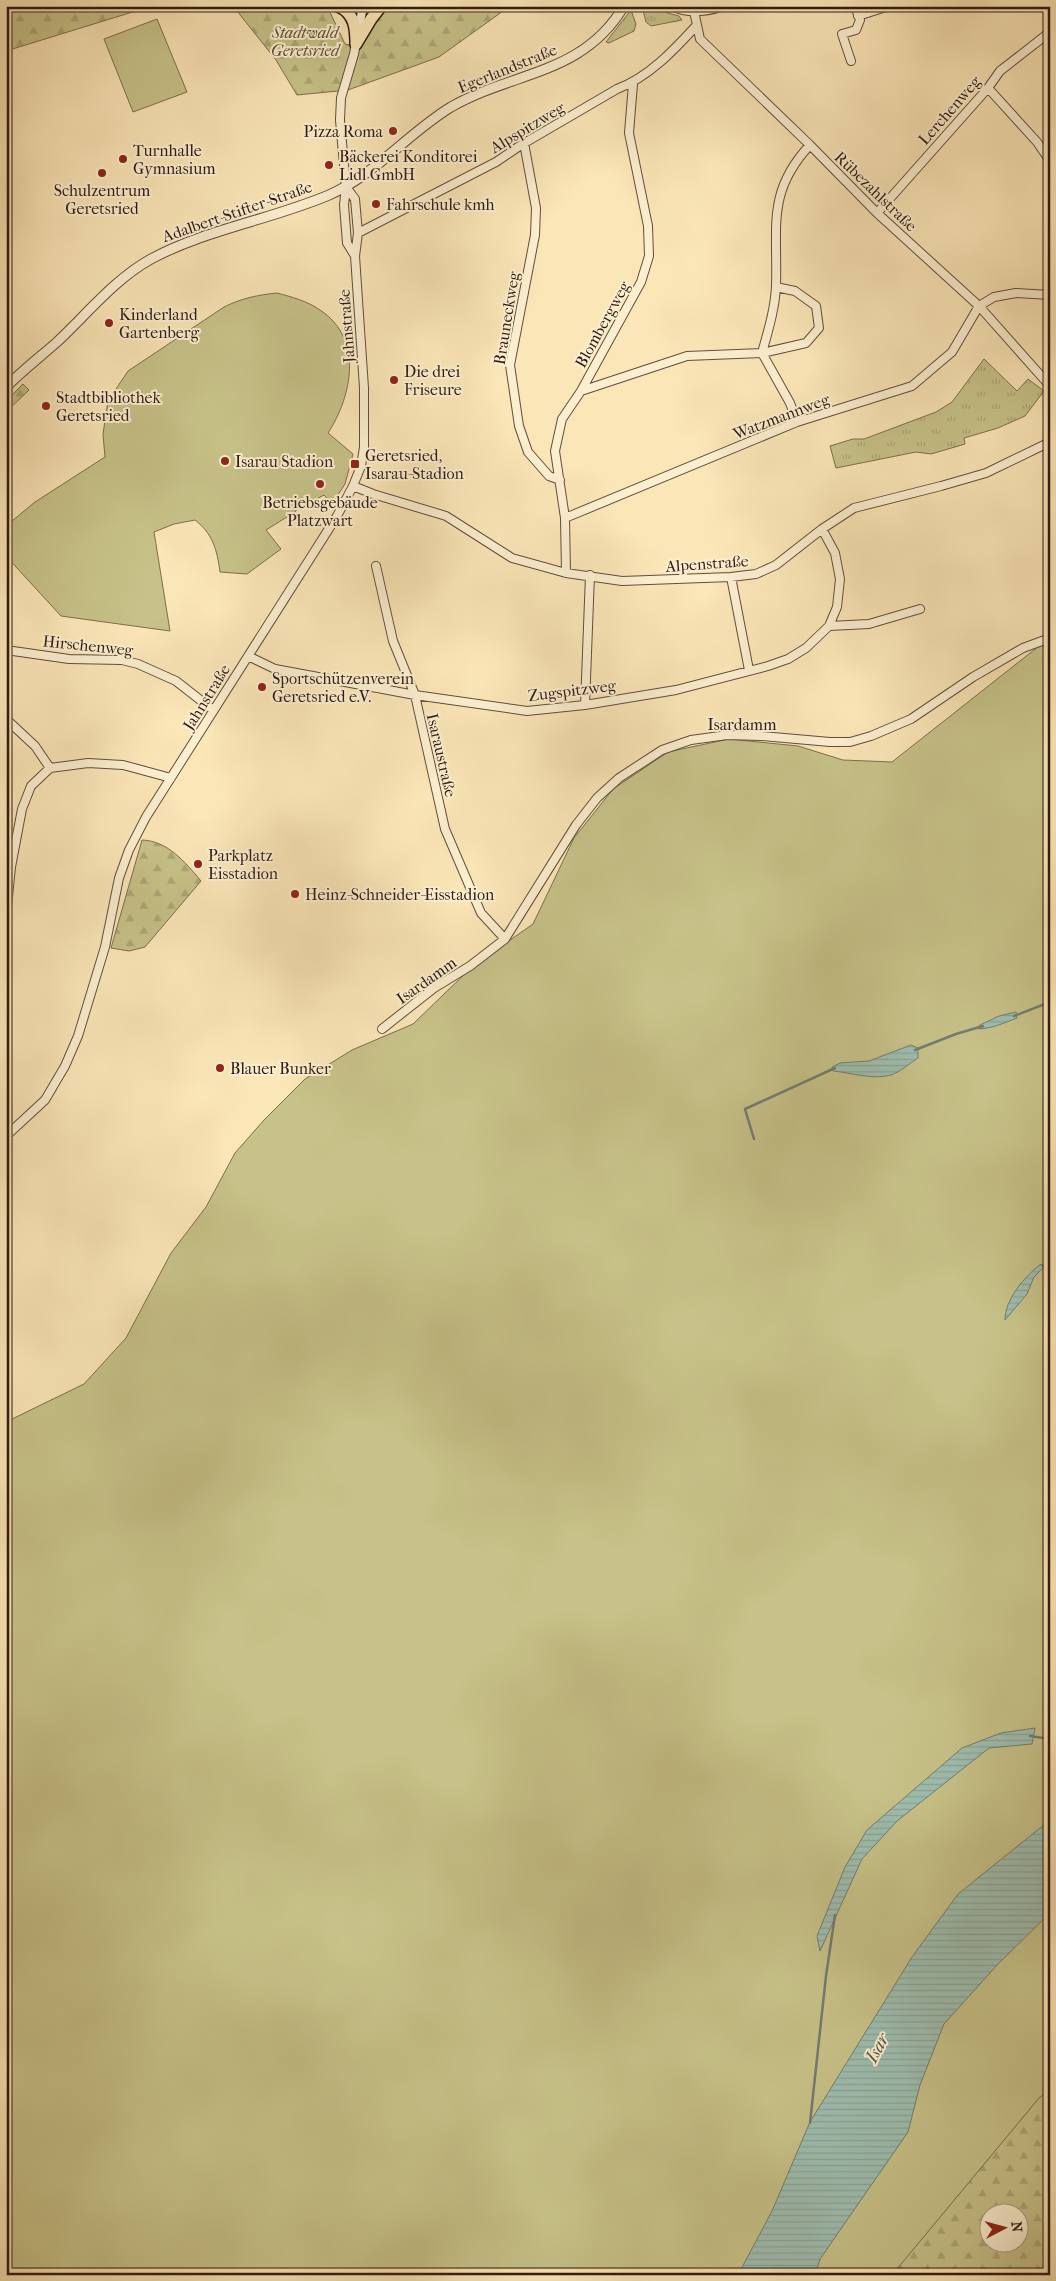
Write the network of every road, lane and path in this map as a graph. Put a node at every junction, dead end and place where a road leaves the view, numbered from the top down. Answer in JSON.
{"nodes":[{"id":1,"x":338,"y":6,"type":"edge"},
{"id":2,"x":363,"y":6,"type":"edge"},
{"id":3,"x":381,"y":6,"type":"edge"},
{"id":4,"x":624,"y":6,"type":"edge"},
{"id":5,"x":673,"y":6,"type":"edge"},
{"id":6,"x":723,"y":6,"type":"edge"},
{"id":7,"x":855,"y":6,"type":"edge"},
{"id":8,"x":889,"y":6,"type":"edge"},
{"id":9,"x":694,"y":11,"type":"junction"},
{"id":10,"x":858,"y":16,"type":"junction"},
{"id":11,"x":696,"y":26,"type":"junction"},
{"id":12,"x":1050,"y":32,"type":"edge"},
{"id":13,"x":356,"y":44,"type":"junction"},
{"id":14,"x":851,"y":61,"type":"dead end"},
{"id":15,"x":633,"y":84,"type":"junction"},
{"id":16,"x":988,"y":88,"type":"junction"},
{"id":17,"x":524,"y":143,"type":"junction"},
{"id":18,"x":810,"y":145,"type":"junction"},
{"id":19,"x":1050,"y":161,"type":"edge"},
{"id":20,"x":346,"y":187,"type":"junction"},
{"id":21,"x":877,"y":213,"type":"junction"},
{"id":22,"x":358,"y":233,"type":"junction"},
{"id":23,"x":355,"y":256,"type":"junction"},
{"id":24,"x":776,"y":287,"type":"junction"},
{"id":25,"x":1050,"y":295,"type":"edge"},
{"id":26,"x":979,"y":306,"type":"junction"},
{"id":27,"x":762,"y":353,"type":"junction"},
{"id":28,"x":1050,"y":386,"type":"edge"},
{"id":29,"x":6,"y":387,"type":"edge"},
{"id":30,"x":581,"y":391,"type":"junction"},
{"id":31,"x":797,"y":422,"type":"junction"},
{"id":32,"x":1050,"y":442,"type":"edge"},
{"id":33,"x":560,"y":480,"type":"junction"},
{"id":34,"x":354,"y":486,"type":"junction"},
{"id":35,"x":566,"y":518,"type":"junction"},
{"id":36,"x":822,"y":529,"type":"junction"},
{"id":37,"x":376,"y":566,"type":"dead end"},
{"id":38,"x":566,"y":573,"type":"junction"},
{"id":39,"x":590,"y":575,"type":"junction"},
{"id":40,"x":731,"y":577,"type":"junction"},
{"id":41,"x":920,"y":609,"type":"dead end"},
{"id":42,"x":829,"y":626,"type":"junction"},
{"id":43,"x":1050,"y":638,"type":"edge"},
{"id":44,"x":6,"y":650,"type":"edge"},
{"id":45,"x":248,"y":656,"type":"junction"},
{"id":46,"x":749,"y":670,"type":"junction"},
{"id":47,"x":415,"y":695,"type":"junction"},
{"id":48,"x":585,"y":705,"type":"junction"},
{"id":49,"x":213,"y":710,"type":"junction"},
{"id":50,"x":6,"y":719,"type":"edge"},
{"id":51,"x":50,"y":768,"type":"junction"},
{"id":52,"x":171,"y":778,"type":"junction"},
{"id":53,"x":6,"y":916,"type":"edge"},
{"id":54,"x":505,"y":939,"type":"junction"},
{"id":55,"x":382,"y":1029,"type":"dead end"},
{"id":56,"x":6,"y":1136,"type":"edge"}],
"edges":[{"from":1,"to":13,"type":"main road"},
{"from":2,"to":13,"type":"street","name":"Jahnstraße"},
{"from":3,"to":13,"type":"main road"},
{"from":4,"to":20,"type":"street","name":"Egerlandstraße"},
{"from":5,"to":9,"type":"street"},
{"from":6,"to":9,"type":"street"},
{"from":7,"to":10,"type":"street"},
{"from":8,"to":10,"type":"street"},
{"from":9,"to":11,"type":"street","name":"Rübezahlstraße"},
{"from":10,"to":14,"type":"street"},
{"from":11,"to":15,"type":"street","name":"Alpspitzweg"},
{"from":11,"to":18,"type":"street","name":"Rübezahlstraße"},
{"from":12,"to":16,"type":"street","name":"Lerchenweg"},
{"from":13,"to":20,"type":"street","name":"Jahnstraße"},
{"from":15,"to":17,"type":"street","name":"Alpspitzweg"},
{"from":15,"to":30,"type":"street","name":"Blombergweg"},
{"from":16,"to":19,"type":"street"},
{"from":16,"to":21,"type":"street","name":"Lerchenweg"},
{"from":17,"to":22,"type":"street","name":"Alpspitzweg"},
{"from":17,"to":33,"type":"street","name":"Brauneckweg"},
{"from":18,"to":21,"type":"street","name":"Rübezahlstraße"},
{"from":18,"to":24,"type":"street"},
{"from":20,"to":22,"type":"street","name":"Jahnstraße"},
{"from":20,"to":23,"type":"street","name":"Jahnstraße"},
{"from":20,"to":29,"type":"street","name":"Adalbert-Stifter-Straße"},
{"from":21,"to":26,"type":"street","name":"Rübezahlstraße"},
{"from":22,"to":23,"type":"street","name":"Jahnstraße"},
{"from":23,"to":34,"type":"street","name":"Jahnstraße"},
{"from":24,"to":27,"type":"street"},
{"from":24,"to":27,"type":"street"},
{"from":25,"to":26,"type":"street"},
{"from":26,"to":28,"type":"street","name":"Rübezahlstraße"},
{"from":26,"to":31,"type":"street","name":"Watzmannweg"},
{"from":27,"to":30,"type":"street"},
{"from":27,"to":31,"type":"street"},
{"from":30,"to":33,"type":"street","name":"Blombergweg"},
{"from":31,"to":35,"type":"street","name":"Watzmannweg"},
{"from":32,"to":36,"type":"street","name":"Alpenstraße"},
{"from":33,"to":35,"type":"street","name":"Blombergweg"},
{"from":34,"to":38,"type":"street","name":"Alpenstraße"},
{"from":34,"to":45,"type":"street","name":"Jahnstraße"},
{"from":35,"to":38,"type":"street","name":"Blombergweg"},
{"from":36,"to":40,"type":"street","name":"Alpenstraße"},
{"from":36,"to":42,"type":"street","name":"Zugspitzweg"},
{"from":37,"to":47,"type":"street","name":"Isaraustraße"},
{"from":38,"to":39,"type":"street","name":"Alpenstraße"},
{"from":39,"to":40,"type":"street","name":"Alpenstraße"},
{"from":39,"to":48,"type":"street"},
{"from":40,"to":46,"type":"street"},
{"from":41,"to":42,"type":"street"},
{"from":42,"to":46,"type":"street","name":"Zugspitzweg"},
{"from":43,"to":54,"type":"street","name":"Isardamm"},
{"from":44,"to":49,"type":"street","name":"Hirschenweg"},
{"from":45,"to":47,"type":"street","name":"Zugspitzweg"},
{"from":45,"to":49,"type":"street","name":"Jahnstraße"},
{"from":46,"to":48,"type":"street","name":"Zugspitzweg"},
{"from":47,"to":48,"type":"street","name":"Zugspitzweg"},
{"from":47,"to":54,"type":"street","name":"Isaraustraße"},
{"from":49,"to":52,"type":"street","name":"Jahnstraße"},
{"from":50,"to":51,"type":"street"},
{"from":51,"to":52,"type":"street"},
{"from":51,"to":53,"type":"street"},
{"from":52,"to":56,"type":"street","name":"Jahnstraße"},
{"from":54,"to":55,"type":"street","name":"Isardamm"}]}
